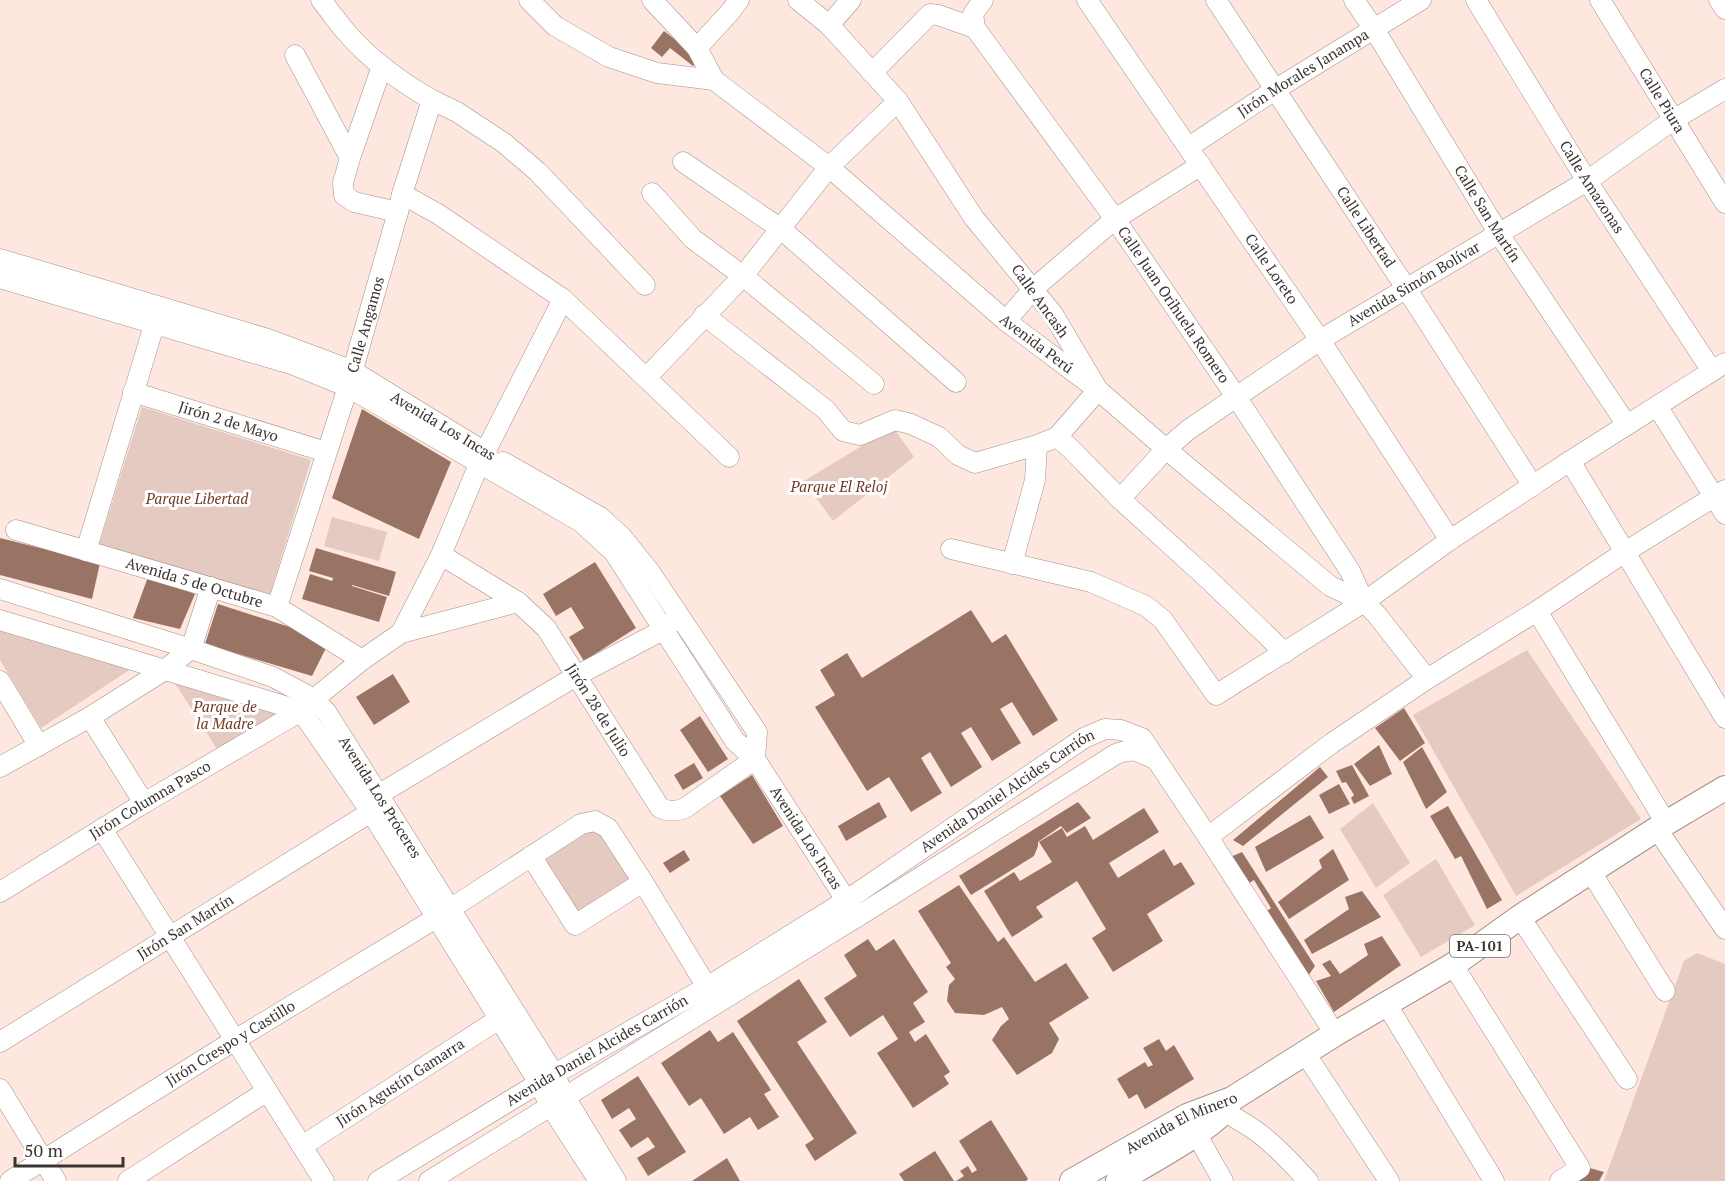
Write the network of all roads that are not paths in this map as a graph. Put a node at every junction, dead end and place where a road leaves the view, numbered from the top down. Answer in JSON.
{"nodes":[{"id":1,"x":321,"y":0,"type":"edge"},
{"id":2,"x":529,"y":0,"type":"edge"},
{"id":3,"x":652,"y":0,"type":"edge"},
{"id":4,"x":739,"y":0,"type":"edge"},
{"id":5,"x":798,"y":0,"type":"edge"},
{"id":6,"x":851,"y":0,"type":"edge"},
{"id":7,"x":1087,"y":0,"type":"edge"},
{"id":8,"x":1216,"y":0,"type":"edge"},
{"id":9,"x":1354,"y":0,"type":"edge"},
{"id":10,"x":1420,"y":0,"type":"edge"},
{"id":11,"x":1476,"y":0,"type":"edge"},
{"id":12,"x":1600,"y":0,"type":"edge"},
{"id":13,"x":1719,"y":0,"type":"edge"},
{"id":14,"x":1725,"y":9,"type":"edge"},
{"id":15,"x":977,"y":14,"type":"edge"},
{"id":16,"x":829,"y":25,"type":"junction"},
{"id":17,"x":1374,"y":28,"type":"junction"},
{"id":18,"x":697,"y":48,"type":"junction"},
{"id":19,"x":295,"y":55,"type":"dead end"},
{"id":20,"x":382,"y":66,"type":"junction"},
{"id":21,"x":872,"y":73,"type":"junction"},
{"id":22,"x":714,"y":80,"type":"junction"},
{"id":23,"x":1276,"y":89,"type":"junction"},
{"id":24,"x":1725,"y":89,"type":"edge"},
{"id":25,"x":432,"y":100,"type":"junction"},
{"id":26,"x":898,"y":101,"type":"junction"},
{"id":27,"x":1673,"y":120,"type":"junction"},
{"id":28,"x":1189,"y":147,"type":"junction"},
{"id":29,"x":350,"y":158,"type":"junction"},
{"id":30,"x":683,"y":162,"type":"dead end"},
{"id":31,"x":1201,"y":165,"type":"junction"},
{"id":32,"x":829,"y":166,"type":"junction"},
{"id":33,"x":1587,"y":181,"type":"junction"},
{"id":34,"x":652,"y":193,"type":"dead end"},
{"id":35,"x":400,"y":203,"type":"junction"},
{"id":36,"x":1725,"y":203,"type":"edge"},
{"id":37,"x":1115,"y":219,"type":"junction"},
{"id":38,"x":781,"y":228,"type":"junction"},
{"id":39,"x":1498,"y":234,"type":"junction"},
{"id":40,"x":0,"y":259,"type":"edge"},
{"id":41,"x":743,"y":276,"type":"junction"},
{"id":42,"x":0,"y":278,"type":"edge"},
{"id":43,"x":645,"y":285,"type":"dead end"},
{"id":44,"x":1406,"y":288,"type":"junction"},
{"id":45,"x":1033,"y":290,"type":"junction"},
{"id":46,"x":563,"y":299,"type":"junction"},
{"id":47,"x":157,"y":314,"type":"junction"},
{"id":48,"x":705,"y":315,"type":"junction"},
{"id":49,"x":1006,"y":321,"type":"junction"},
{"id":50,"x":1320,"y":340,"type":"junction"},
{"id":51,"x":1719,"y":367,"type":"edge"},
{"id":52,"x":349,"y":378,"type":"junction"},
{"id":53,"x":646,"y":378,"type":"junction"},
{"id":54,"x":956,"y":382,"type":"dead end"},
{"id":55,"x":874,"y":384,"type":"dead end"},
{"id":56,"x":1098,"y":390,"type":"junction"},
{"id":57,"x":133,"y":392,"type":"junction"},
{"id":58,"x":1237,"y":398,"type":"junction"},
{"id":59,"x":1657,"y":406,"type":"junction"},
{"id":60,"x":1627,"y":425,"type":"junction"},
{"id":61,"x":1057,"y":437,"type":"junction"},
{"id":62,"x":1037,"y":445,"type":"junction"},
{"id":63,"x":1166,"y":449,"type":"junction"},
{"id":64,"x":326,"y":452,"type":"junction"},
{"id":65,"x":729,"y":457,"type":"dead end"},
{"id":66,"x":483,"y":458,"type":"junction"},
{"id":67,"x":1570,"y":461,"type":"junction"},
{"id":68,"x":1533,"y":486,"type":"junction"},
{"id":69,"x":1720,"y":493,"type":"edge"},
{"id":70,"x":1120,"y":499,"type":"junction"},
{"id":71,"x":559,"y":502,"type":"junction"},
{"id":72,"x":1725,"y":514,"type":"edge"},
{"id":73,"x":16,"y":530,"type":"dead end"},
{"id":74,"x":1450,"y":540,"type":"junction"},
{"id":75,"x":951,"y":549,"type":"dead end"},
{"id":76,"x":86,"y":550,"type":"junction"},
{"id":77,"x":1625,"y":552,"type":"junction"},
{"id":78,"x":441,"y":555,"type":"junction"},
{"id":79,"x":1012,"y":564,"type":"junction"},
{"id":80,"x":211,"y":587,"type":"junction"},
{"id":81,"x":0,"y":589,"type":"edge"},
{"id":82,"x":518,"y":602,"type":"junction"},
{"id":83,"x":1364,"y":602,"type":"junction"},
{"id":84,"x":278,"y":607,"type":"junction"},
{"id":85,"x":1537,"y":611,"type":"junction"},
{"id":86,"x":680,"y":616,"type":"junction"},
{"id":87,"x":0,"y":620,"type":"edge"},
{"id":88,"x":663,"y":630,"type":"junction"},
{"id":89,"x":401,"y":633,"type":"junction"},
{"id":90,"x":191,"y":649,"type":"junction"},
{"id":91,"x":1285,"y":653,"type":"junction"},
{"id":92,"x":362,"y":660,"type":"junction"},
{"id":93,"x":164,"y":670,"type":"junction"},
{"id":94,"x":576,"y":676,"type":"junction"},
{"id":95,"x":1427,"y":679,"type":"junction"},
{"id":96,"x":0,"y":681,"type":"edge"},
{"id":97,"x":308,"y":705,"type":"junction"},
{"id":98,"x":90,"y":717,"type":"junction"},
{"id":99,"x":1725,"y":718,"type":"edge"},
{"id":100,"x":39,"y":746,"type":"junction"},
{"id":101,"x":755,"y":759,"type":"junction"},
{"id":102,"x":1155,"y":759,"type":"junction"},
{"id":103,"x":0,"y":767,"type":"edge"},
{"id":104,"x":1725,"y":788,"type":"edge"},
{"id":105,"x":144,"y":803,"type":"junction"},
{"id":106,"x":375,"y":803,"type":"junction"},
{"id":107,"x":1662,"y":826,"type":"junction"},
{"id":108,"x":102,"y":829,"type":"junction"},
{"id":109,"x":1209,"y":837,"type":"junction"},
{"id":110,"x":531,"y":856,"type":"junction"},
{"id":111,"x":1591,"y":872,"type":"junction"},
{"id":112,"x":643,"y":882,"type":"junction"},
{"id":113,"x":0,"y":892,"type":"edge"},
{"id":114,"x":847,"y":900,"type":"junction"},
{"id":115,"x":443,"y":913,"type":"junction"},
{"id":116,"x":1520,"y":917,"type":"junction"},
{"id":117,"x":857,"y":918,"type":"junction"},
{"id":118,"x":1725,"y":929,"type":"edge"},
{"id":119,"x":170,"y":936,"type":"junction"},
{"id":120,"x":788,"y":948,"type":"junction"},
{"id":121,"x":1453,"y":966,"type":"junction"},
{"id":122,"x":707,"y":987,"type":"junction"},
{"id":123,"x":1665,"y":991,"type":"dead end"},
{"id":124,"x":1387,"y":1005,"type":"junction"},
{"id":125,"x":499,"y":1019,"type":"junction"},
{"id":126,"x":644,"y":1023,"type":"junction"},
{"id":127,"x":1335,"y":1034,"type":"junction"},
{"id":128,"x":235,"y":1040,"type":"junction"},
{"id":129,"x":0,"y":1042,"type":"edge"},
{"id":130,"x":654,"y":1042,"type":"junction"},
{"id":131,"x":1305,"y":1053,"type":"junction"},
{"id":132,"x":547,"y":1079,"type":"junction"},
{"id":133,"x":1627,"y":1079,"type":"dead end"},
{"id":134,"x":0,"y":1089,"type":"edge"},
{"id":135,"x":267,"y":1091,"type":"junction"},
{"id":136,"x":558,"y":1102,"type":"junction"},
{"id":137,"x":1224,"y":1105,"type":"junction"},
{"id":138,"x":6,"y":1111,"type":"edge"},
{"id":139,"x":1192,"y":1125,"type":"junction"},
{"id":140,"x":302,"y":1146,"type":"junction"},
{"id":141,"x":43,"y":1160,"type":"junction"},
{"id":142,"x":459,"y":1173,"type":"edge"},
{"id":143,"x":10,"y":1181,"type":"edge"},
{"id":144,"x":56,"y":1181,"type":"edge"},
{"id":145,"x":128,"y":1181,"type":"edge"},
{"id":146,"x":324,"y":1181,"type":"edge"},
{"id":147,"x":378,"y":1181,"type":"edge"},
{"id":148,"x":429,"y":1181,"type":"edge"},
{"id":149,"x":599,"y":1181,"type":"edge"},
{"id":150,"x":616,"y":1181,"type":"edge"},
{"id":151,"x":1072,"y":1181,"type":"edge"},
{"id":152,"x":1118,"y":1181,"type":"edge"},
{"id":153,"x":1223,"y":1181,"type":"edge"},
{"id":154,"x":1308,"y":1181,"type":"edge"},
{"id":155,"x":1389,"y":1181,"type":"edge"},
{"id":156,"x":1494,"y":1181,"type":"edge"},
{"id":157,"x":1560,"y":1181,"type":"edge"}],
"edges":[{"from":1,"to":20,"type":"street"},
{"from":2,"to":22,"type":"street"},
{"from":3,"to":18,"type":"street","name":"Avenida Perú"},
{"from":4,"to":18,"type":"street"},
{"from":5,"to":16,"type":"street","name":"Calle Ancash"},
{"from":6,"to":16,"type":"street"},
{"from":7,"to":28,"type":"street","name":"Calle Loreto"},
{"from":8,"to":23,"type":"street","name":"Calle Libertad"},
{"from":9,"to":17,"type":"street","name":"Calle San Martín"},
{"from":10,"to":17,"type":"street","name":"Jirón Morales Janampa"},
{"from":11,"to":33,"type":"street","name":"Calle Amazonas"},
{"from":12,"to":27,"type":"street","name":"Calle Piura"},
{"from":13,"to":14,"type":"street"},
{"from":15,"to":21,"type":"street"},
{"from":15,"to":37,"type":"street","name":"Calle Juan Orihuela Romero"},
{"from":16,"to":21,"type":"street","name":"Calle Ancash"},
{"from":17,"to":23,"type":"street","name":"Jirón Morales Janampa"},
{"from":17,"to":39,"type":"street","name":"Calle San Martín"},
{"from":18,"to":22,"type":"street","name":"Avenida Perú"},
{"from":19,"to":29,"type":"street"},
{"from":20,"to":25,"type":"street"},
{"from":20,"to":29,"type":"street"},
{"from":21,"to":26,"type":"street","name":"Calle Ancash"},
{"from":22,"to":32,"type":"street","name":"Avenida Perú"},
{"from":23,"to":28,"type":"street","name":"Jirón Morales Janampa"},
{"from":23,"to":44,"type":"street","name":"Calle Libertad"},
{"from":24,"to":27,"type":"street","name":"Avenida Simón Bolívar"},
{"from":25,"to":35,"type":"street","name":"Calle Angamos"},
{"from":25,"to":43,"type":"street"},
{"from":26,"to":32,"type":"street"},
{"from":26,"to":45,"type":"street","name":"Calle Ancash"},
{"from":27,"to":33,"type":"street","name":"Avenida Simón Bolívar"},
{"from":27,"to":36,"type":"street","name":"Calle Piura"},
{"from":28,"to":31,"type":"street","name":"Calle Loreto"},
{"from":29,"to":35,"type":"street"},
{"from":30,"to":38,"type":"street"},
{"from":31,"to":37,"type":"street"},
{"from":31,"to":50,"type":"street","name":"Calle Loreto"},
{"from":32,"to":38,"type":"street"},
{"from":32,"to":49,"type":"street","name":"Avenida Perú"},
{"from":33,"to":39,"type":"street","name":"Avenida Simón Bolívar"},
{"from":33,"to":51,"type":"street","name":"Calle Amazonas"},
{"from":34,"to":41,"type":"street"},
{"from":35,"to":46,"type":"street"},
{"from":35,"to":52,"type":"street","name":"Calle Angamos"},
{"from":37,"to":45,"type":"street"},
{"from":37,"to":58,"type":"street","name":"Calle Juan Orihuela Romero"},
{"from":38,"to":41,"type":"street"},
{"from":38,"to":54,"type":"street"},
{"from":39,"to":44,"type":"street","name":"Avenida Simón Bolívar"},
{"from":39,"to":60,"type":"street","name":"Calle San Martín"},
{"from":40,"to":47,"type":"street","name":"Avenida Los Incas"},
{"from":41,"to":48,"type":"street"},
{"from":41,"to":55,"type":"street"},
{"from":42,"to":47,"type":"street","name":"Avenida Los Incas"},
{"from":44,"to":50,"type":"street","name":"Avenida Simón Bolívar"},
{"from":44,"to":68,"type":"street","name":"Calle Libertad"},
{"from":45,"to":49,"type":"street"},
{"from":45,"to":56,"type":"street","name":"Calle Ancash"},
{"from":46,"to":53,"type":"street"},
{"from":46,"to":66,"type":"street"},
{"from":47,"to":52,"type":"street","name":"Avenida Los Incas"},
{"from":47,"to":57,"type":"street"},
{"from":48,"to":53,"type":"street"},
{"from":48,"to":62,"type":"street"},
{"from":49,"to":56,"type":"street","name":"Avenida Perú"},
{"from":50,"to":58,"type":"street","name":"Avenida Simón Bolívar"},
{"from":50,"to":74,"type":"street","name":"Calle Loreto"},
{"from":51,"to":59,"type":"street"},
{"from":52,"to":64,"type":"street","name":"Calle Angamos"},
{"from":52,"to":66,"type":"street","name":"Avenida Los Incas"},
{"from":53,"to":65,"type":"street"},
{"from":56,"to":61,"type":"street"},
{"from":56,"to":63,"type":"street","name":"Avenida Perú"},
{"from":57,"to":64,"type":"street","name":"Jirón 2 de Mayo"},
{"from":57,"to":76,"type":"street"},
{"from":58,"to":63,"type":"street","name":"Avenida Simón Bolívar"},
{"from":58,"to":83,"type":"street","name":"Calle Juan Orihuela Romero"},
{"from":59,"to":60,"type":"street"},
{"from":59,"to":69,"type":"street"},
{"from":60,"to":67,"type":"street"},
{"from":61,"to":62,"type":"street"},
{"from":61,"to":70,"type":"street"},
{"from":62,"to":79,"type":"street"},
{"from":63,"to":70,"type":"street","name":"Avenida Simón Bolívar"},
{"from":63,"to":83,"type":"street","name":"Avenida Perú"},
{"from":64,"to":84,"type":"street","name":"Calle Angamos"},
{"from":66,"to":71,"type":"street","name":"Avenida Los Incas"},
{"from":66,"to":78,"type":"street"},
{"from":67,"to":68,"type":"street"},
{"from":67,"to":77,"type":"street"},
{"from":68,"to":74,"type":"street"},
{"from":69,"to":72,"type":"street"},
{"from":69,"to":77,"type":"street"},
{"from":70,"to":91,"type":"street"},
{"from":71,"to":86,"type":"street","name":"Avenida Los Incas"},
{"from":71,"to":88,"type":"street","name":"Avenida Los Incas"},
{"from":73,"to":76,"type":"street","name":"Avenida 5 de Octubre"},
{"from":74,"to":83,"type":"street"},
{"from":75,"to":79,"type":"street"},
{"from":76,"to":80,"type":"street","name":"Avenida 5 de Octubre"},
{"from":77,"to":85,"type":"street"},
{"from":77,"to":99,"type":"street"},
{"from":78,"to":82,"type":"street","name":"Jirón 28 de Julio"},
{"from":78,"to":89,"type":"street"},
{"from":79,"to":91,"type":"street"},
{"from":80,"to":84,"type":"street","name":"Avenida 5 de Octubre"},
{"from":80,"to":90,"type":"street"},
{"from":81,"to":90,"type":"street","name":"Avenida Los Próceres"},
{"from":82,"to":89,"type":"street"},
{"from":82,"to":94,"type":"street","name":"Jirón 28 de Julio"},
{"from":83,"to":91,"type":"street"},
{"from":83,"to":95,"type":"street","name":"Avenida Perú"},
{"from":84,"to":92,"type":"street","name":"Avenida 5 de Octubre"},
{"from":85,"to":95,"type":"street"},
{"from":85,"to":107,"type":"street"},
{"from":86,"to":88,"type":"street","name":"Jirón San Martín"},
{"from":86,"to":101,"type":"street","name":"Avenida Los Incas"},
{"from":87,"to":93,"type":"street"},
{"from":88,"to":94,"type":"street","name":"Jirón San Martín"},
{"from":88,"to":101,"type":"street","name":"Avenida Los Incas"},
{"from":89,"to":92,"type":"street","name":"Jirón Columna Pasco"},
{"from":90,"to":93,"type":"street"},
{"from":90,"to":97,"type":"street","name":"Avenida Los Próceres"},
{"from":92,"to":97,"type":"street","name":"Jirón Columna Pasco"},
{"from":93,"to":97,"type":"street"},
{"from":93,"to":98,"type":"street"},
{"from":94,"to":101,"type":"street","name":"Jirón 28 de Julio"},
{"from":94,"to":106,"type":"street","name":"Jirón San Martín"},
{"from":95,"to":109,"type":"street"},
{"from":96,"to":100,"type":"street"},
{"from":97,"to":105,"type":"street","name":"Jirón Columna Pasco"},
{"from":97,"to":106,"type":"street","name":"Avenida Los Próceres"},
{"from":98,"to":100,"type":"street"},
{"from":98,"to":105,"type":"street"},
{"from":100,"to":103,"type":"street"},
{"from":101,"to":114,"type":"street","name":"Avenida Los Incas"},
{"from":102,"to":109,"type":"street"},
{"from":102,"to":114,"type":"street","name":"Avenida Daniel Alcides Carrión"},
{"from":102,"to":117,"type":"street","name":"Avenida Daniel Alcides Carrión"},
{"from":104,"to":107,"type":"main road","number":"PA-101"},
{"from":105,"to":108,"type":"street","name":"Jirón Columna Pasco"},
{"from":106,"to":115,"type":"street","name":"Avenida Los Próceres"},
{"from":106,"to":119,"type":"street","name":"Jirón San Martín"},
{"from":107,"to":111,"type":"main road","number":"PA-101"},
{"from":107,"to":118,"type":"street"},
{"from":108,"to":113,"type":"street","name":"Jirón Columna Pasco"},
{"from":108,"to":119,"type":"street"},
{"from":109,"to":127,"type":"street"},
{"from":110,"to":112,"type":"street","name":"Jirón Crespo y Castillo"},
{"from":110,"to":112,"type":"street"},
{"from":110,"to":115,"type":"street","name":"Jirón Crespo y Castillo"},
{"from":111,"to":116,"type":"main road","number":"PA-101"},
{"from":111,"to":123,"type":"street"},
{"from":112,"to":122,"type":"street"},
{"from":114,"to":117,"type":"street","name":"Avenida Los Incas"},
{"from":114,"to":120,"type":"street","name":"Avenida Daniel Alcides Carrión"},
{"from":115,"to":125,"type":"street","name":"Avenida Los Próceres"},
{"from":115,"to":128,"type":"street","name":"Jirón Crespo y Castillo"},
{"from":115,"to":132,"type":"street","name":"Avenida Los Próceres"},
{"from":116,"to":121,"type":"main road","number":"PA-101"},
{"from":116,"to":133,"type":"street"},
{"from":117,"to":120,"type":"street","name":"Avenida Daniel Alcides Carrión"},
{"from":119,"to":128,"type":"street"},
{"from":119,"to":129,"type":"street","name":"Jirón San Martín"},
{"from":120,"to":122,"type":"street","name":"Avenida Daniel Alcides Carrión"},
{"from":120,"to":130,"type":"street","name":"Avenida Daniel Alcides Carrión"},
{"from":121,"to":124,"type":"main road","number":"PA-101"},
{"from":121,"to":157,"type":"street"},
{"from":122,"to":126,"type":"street","name":"Avenida Daniel Alcides Carrión"},
{"from":124,"to":127,"type":"main road","number":"PA-101"},
{"from":124,"to":156,"type":"street"},
{"from":125,"to":132,"type":"street","name":"Avenida Los Próceres"},
{"from":125,"to":140,"type":"street","name":"Jirón Agustín Gamarra"},
{"from":126,"to":130,"type":"street"},
{"from":126,"to":132,"type":"street","name":"Avenida Daniel Alcides Carrión"},
{"from":127,"to":131,"type":"main road","number":"PA-101"},
{"from":128,"to":135,"type":"street"},
{"from":128,"to":141,"type":"street","name":"Jirón Crespo y Castillo"},
{"from":130,"to":136,"type":"street","name":"Avenida Daniel Alcides Carrión"},
{"from":131,"to":137,"type":"main road","number":"PA-101"},
{"from":131,"to":155,"type":"street"},
{"from":132,"to":136,"type":"street","name":"Avenida Los Próceres"},
{"from":132,"to":147,"type":"street","name":"Avenida Daniel Alcides Carrión"},
{"from":134,"to":138,"type":"street"},
{"from":135,"to":140,"type":"street"},
{"from":135,"to":145,"type":"street"},
{"from":136,"to":142,"type":"street","name":"Avenida Daniel Alcides Carrión"},
{"from":136,"to":149,"type":"street","name":"Avenida Los Próceres"},
{"from":136,"to":150,"type":"street","name":"Avenida Los Próceres"},
{"from":137,"to":139,"type":"main road","name":"Avenida El Minero","number":"PA-101"},
{"from":137,"to":154,"type":"street"},
{"from":138,"to":141,"type":"street"},
{"from":139,"to":151,"type":"main road","name":"Avenida El Minero","number":"PA-101"},
{"from":139,"to":152,"type":"main road","name":"Avenida El Minero","number":"PA-101"},
{"from":139,"to":153,"type":"street"},
{"from":140,"to":146,"type":"street"},
{"from":141,"to":143,"type":"street","name":"Jirón Crespo y Castillo"},
{"from":141,"to":144,"type":"street"},
{"from":142,"to":148,"type":"street","name":"Avenida Daniel Alcides Carrión"}]}
